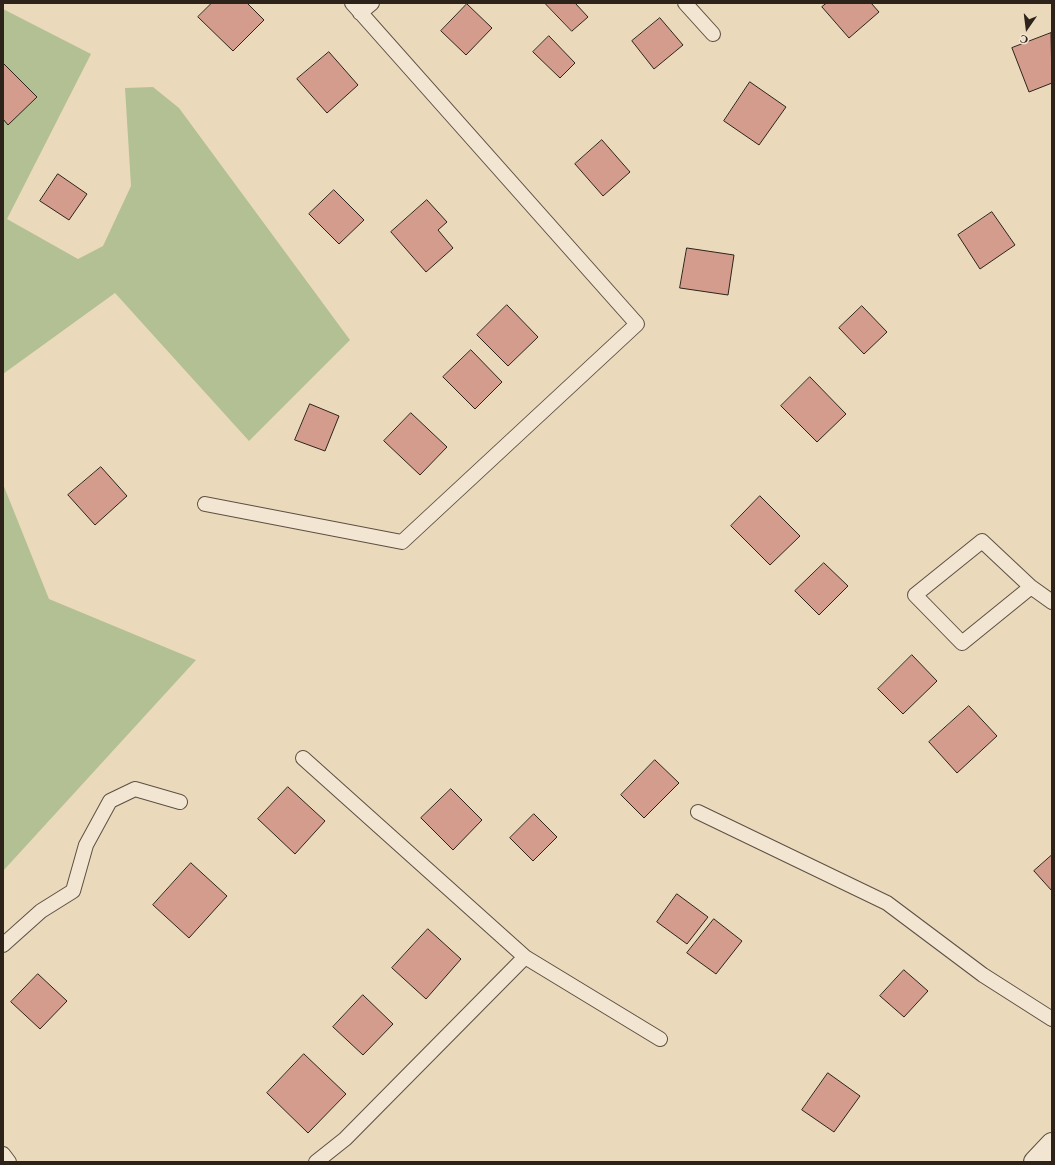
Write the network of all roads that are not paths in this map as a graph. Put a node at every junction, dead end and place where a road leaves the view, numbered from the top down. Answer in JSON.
{"nodes":[{"id":1,"x":372,"y":3,"type":"edge"},
{"id":2,"x":685,"y":3,"type":"edge"},
{"id":3,"x":356,"y":8,"type":"edge"},
{"id":4,"x":714,"y":34,"type":"dead end"},
{"id":5,"x":205,"y":504,"type":"dead end"},
{"id":6,"x":1031,"y":587,"type":"junction"},
{"id":7,"x":1052,"y":602,"type":"edge"},
{"id":8,"x":303,"y":758,"type":"dead end"},
{"id":9,"x":180,"y":802,"type":"dead end"},
{"id":10,"x":698,"y":812,"type":"dead end"},
{"id":11,"x":3,"y":944,"type":"edge"},
{"id":12,"x":525,"y":957,"type":"junction"},
{"id":13,"x":1052,"y":1019,"type":"edge"},
{"id":14,"x":660,"y":1039,"type":"dead end"},
{"id":15,"x":1052,"y":1144,"type":"edge"},
{"id":16,"x":3,"y":1154,"type":"edge"},
{"id":17,"x":9,"y":1162,"type":"edge"},
{"id":18,"x":316,"y":1162,"type":"edge"},
{"id":19,"x":1035,"y":1162,"type":"edge"}],
"edges":[{"from":1,"to":3,"type":"lane"},
{"from":2,"to":4,"type":"lane"},
{"from":3,"to":5,"type":"lane"},
{"from":6,"to":6,"type":"lane"},
{"from":6,"to":7,"type":"lane"},
{"from":8,"to":12,"type":"lane"},
{"from":9,"to":11,"type":"lane"},
{"from":10,"to":13,"type":"lane"},
{"from":12,"to":14,"type":"lane"},
{"from":12,"to":18,"type":"lane"},
{"from":15,"to":19,"type":"street"},
{"from":16,"to":17,"type":"lane"}]}
